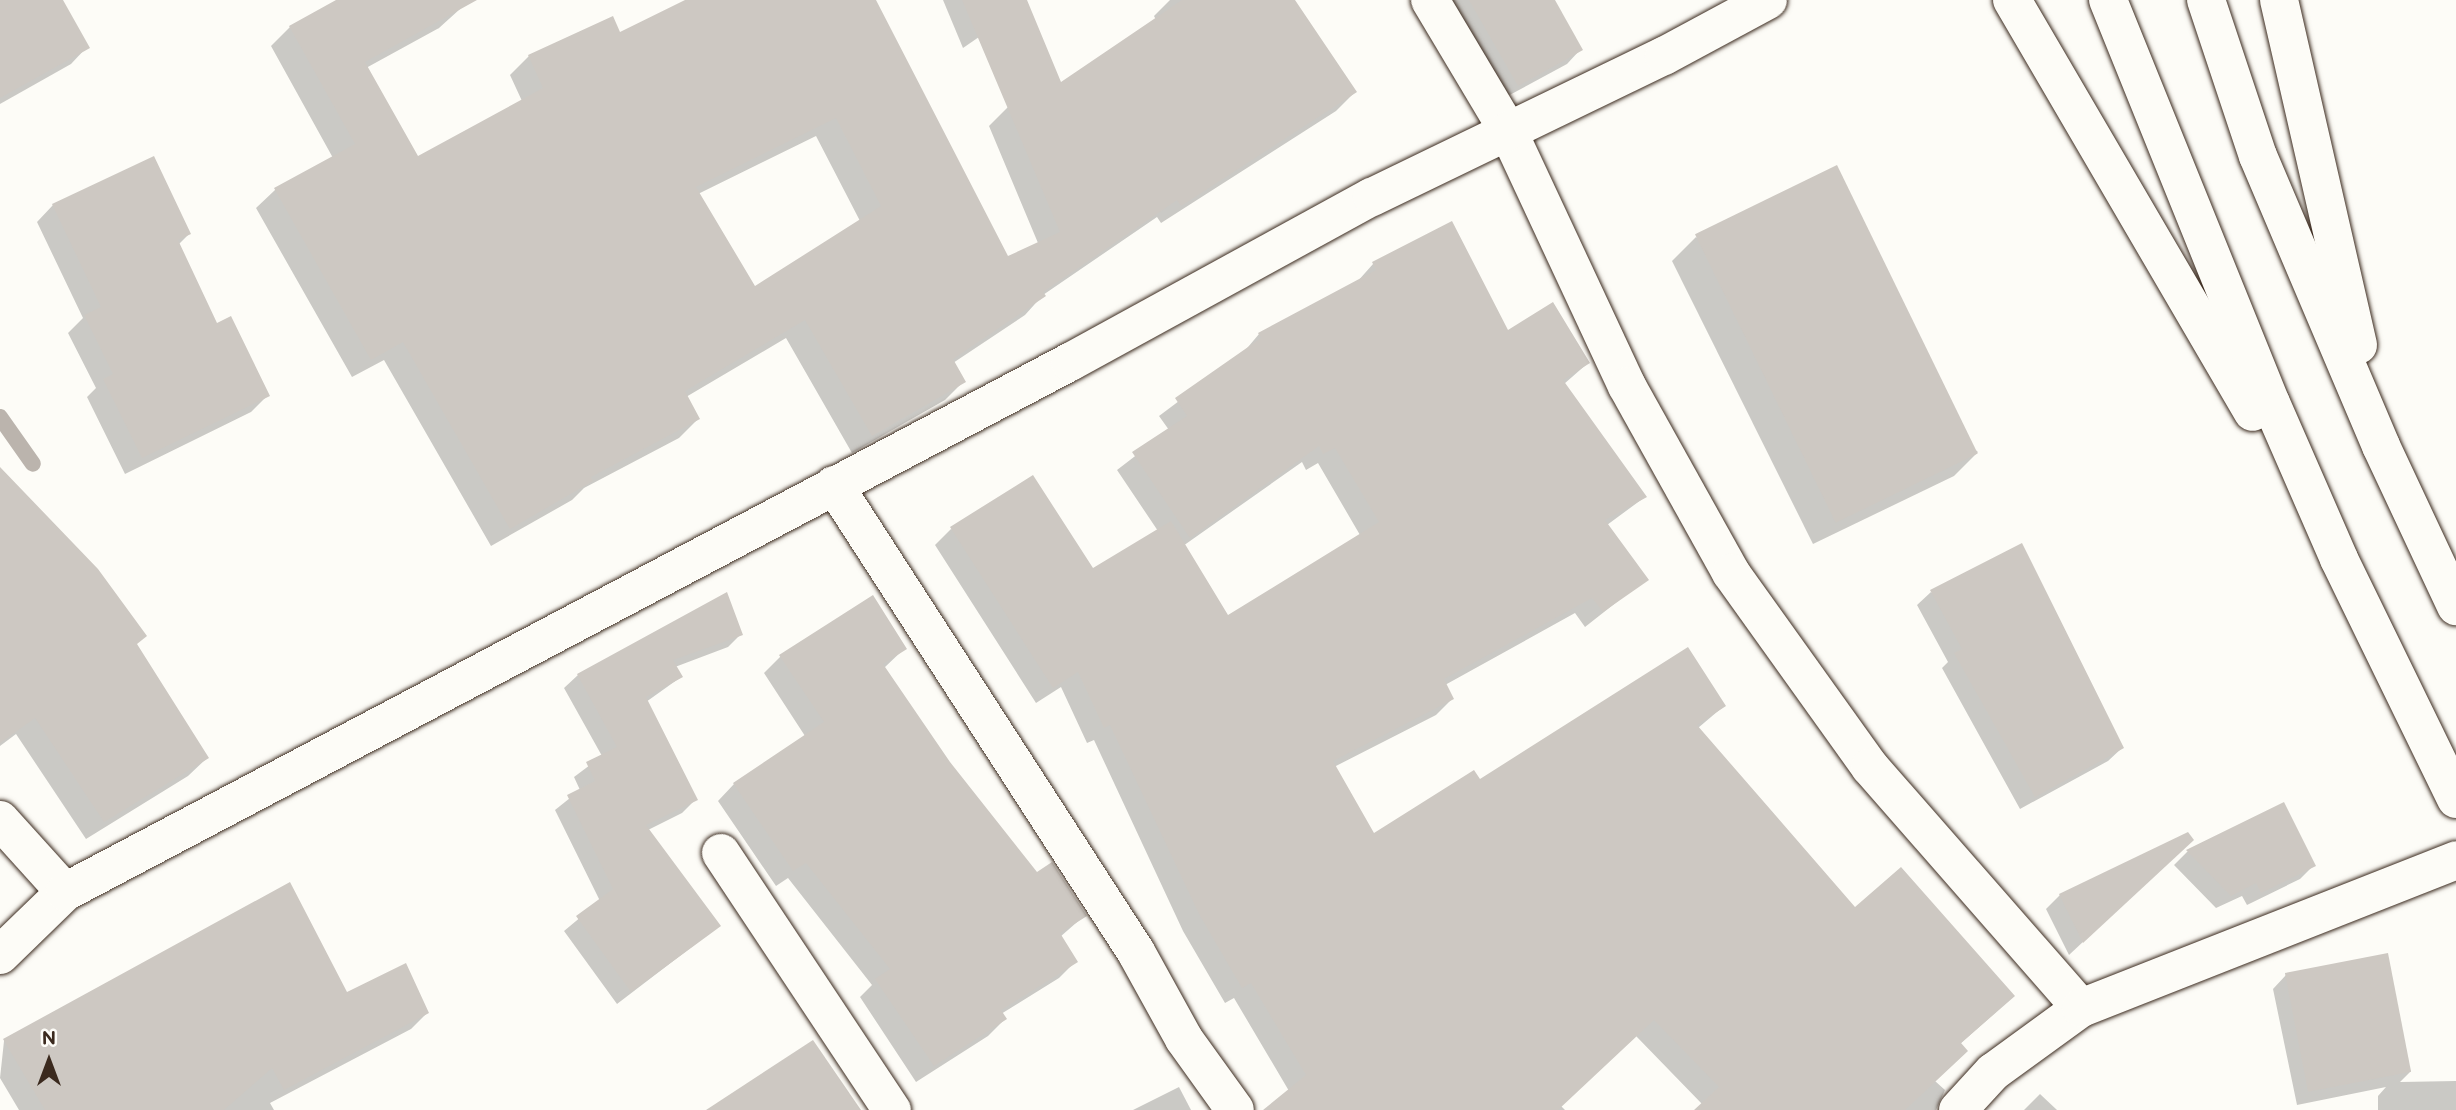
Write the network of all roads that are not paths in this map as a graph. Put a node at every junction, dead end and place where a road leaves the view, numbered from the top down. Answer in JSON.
{"nodes":[{"id":1,"x":1430,"y":0,"type":"edge"},
{"id":2,"x":1768,"y":0,"type":"edge"},
{"id":3,"x":2012,"y":0,"type":"edge"},
{"id":4,"x":2108,"y":0,"type":"edge"},
{"id":5,"x":2206,"y":0,"type":"edge"},
{"id":6,"x":2279,"y":0,"type":"edge"},
{"id":7,"x":1508,"y":131,"type":"junction"},
{"id":8,"x":2381,"y":446,"type":"junction"},
{"id":9,"x":834,"y":485,"type":"junction"},
{"id":10,"x":2339,"y":559,"type":"junction"},
{"id":11,"x":2456,"y":606,"type":"edge"},
{"id":12,"x":2456,"y":799,"type":"edge"},
{"id":13,"x":0,"y":820,"type":"edge"},
{"id":14,"x":721,"y":853,"type":"dead end"},
{"id":15,"x":2456,"y":860,"type":"edge"},
{"id":16,"x":65,"y":892,"type":"junction"},
{"id":17,"x":0,"y":955,"type":"edge"},
{"id":18,"x":2081,"y":1008,"type":"junction"},
{"id":19,"x":891,"y":1110,"type":"edge"},
{"id":20,"x":1235,"y":1110,"type":"edge"},
{"id":21,"x":1958,"y":1110,"type":"edge"}],
"edges":[{"from":1,"to":7,"type":"main road"},
{"from":2,"to":7,"type":"main road"},
{"from":3,"to":10,"type":"main road"},
{"from":4,"to":10,"type":"main road"},
{"from":5,"to":8,"type":"main road"},
{"from":6,"to":8,"type":"main road"},
{"from":7,"to":9,"type":"main road"},
{"from":7,"to":18,"type":"main road"},
{"from":8,"to":11,"type":"main road"},
{"from":9,"to":16,"type":"main road"},
{"from":9,"to":20,"type":"main road"},
{"from":10,"to":12,"type":"main road"},
{"from":13,"to":16,"type":"main road"},
{"from":14,"to":19,"type":"main road"},
{"from":15,"to":18,"type":"main road"},
{"from":16,"to":17,"type":"main road"},
{"from":18,"to":21,"type":"main road"}]}
